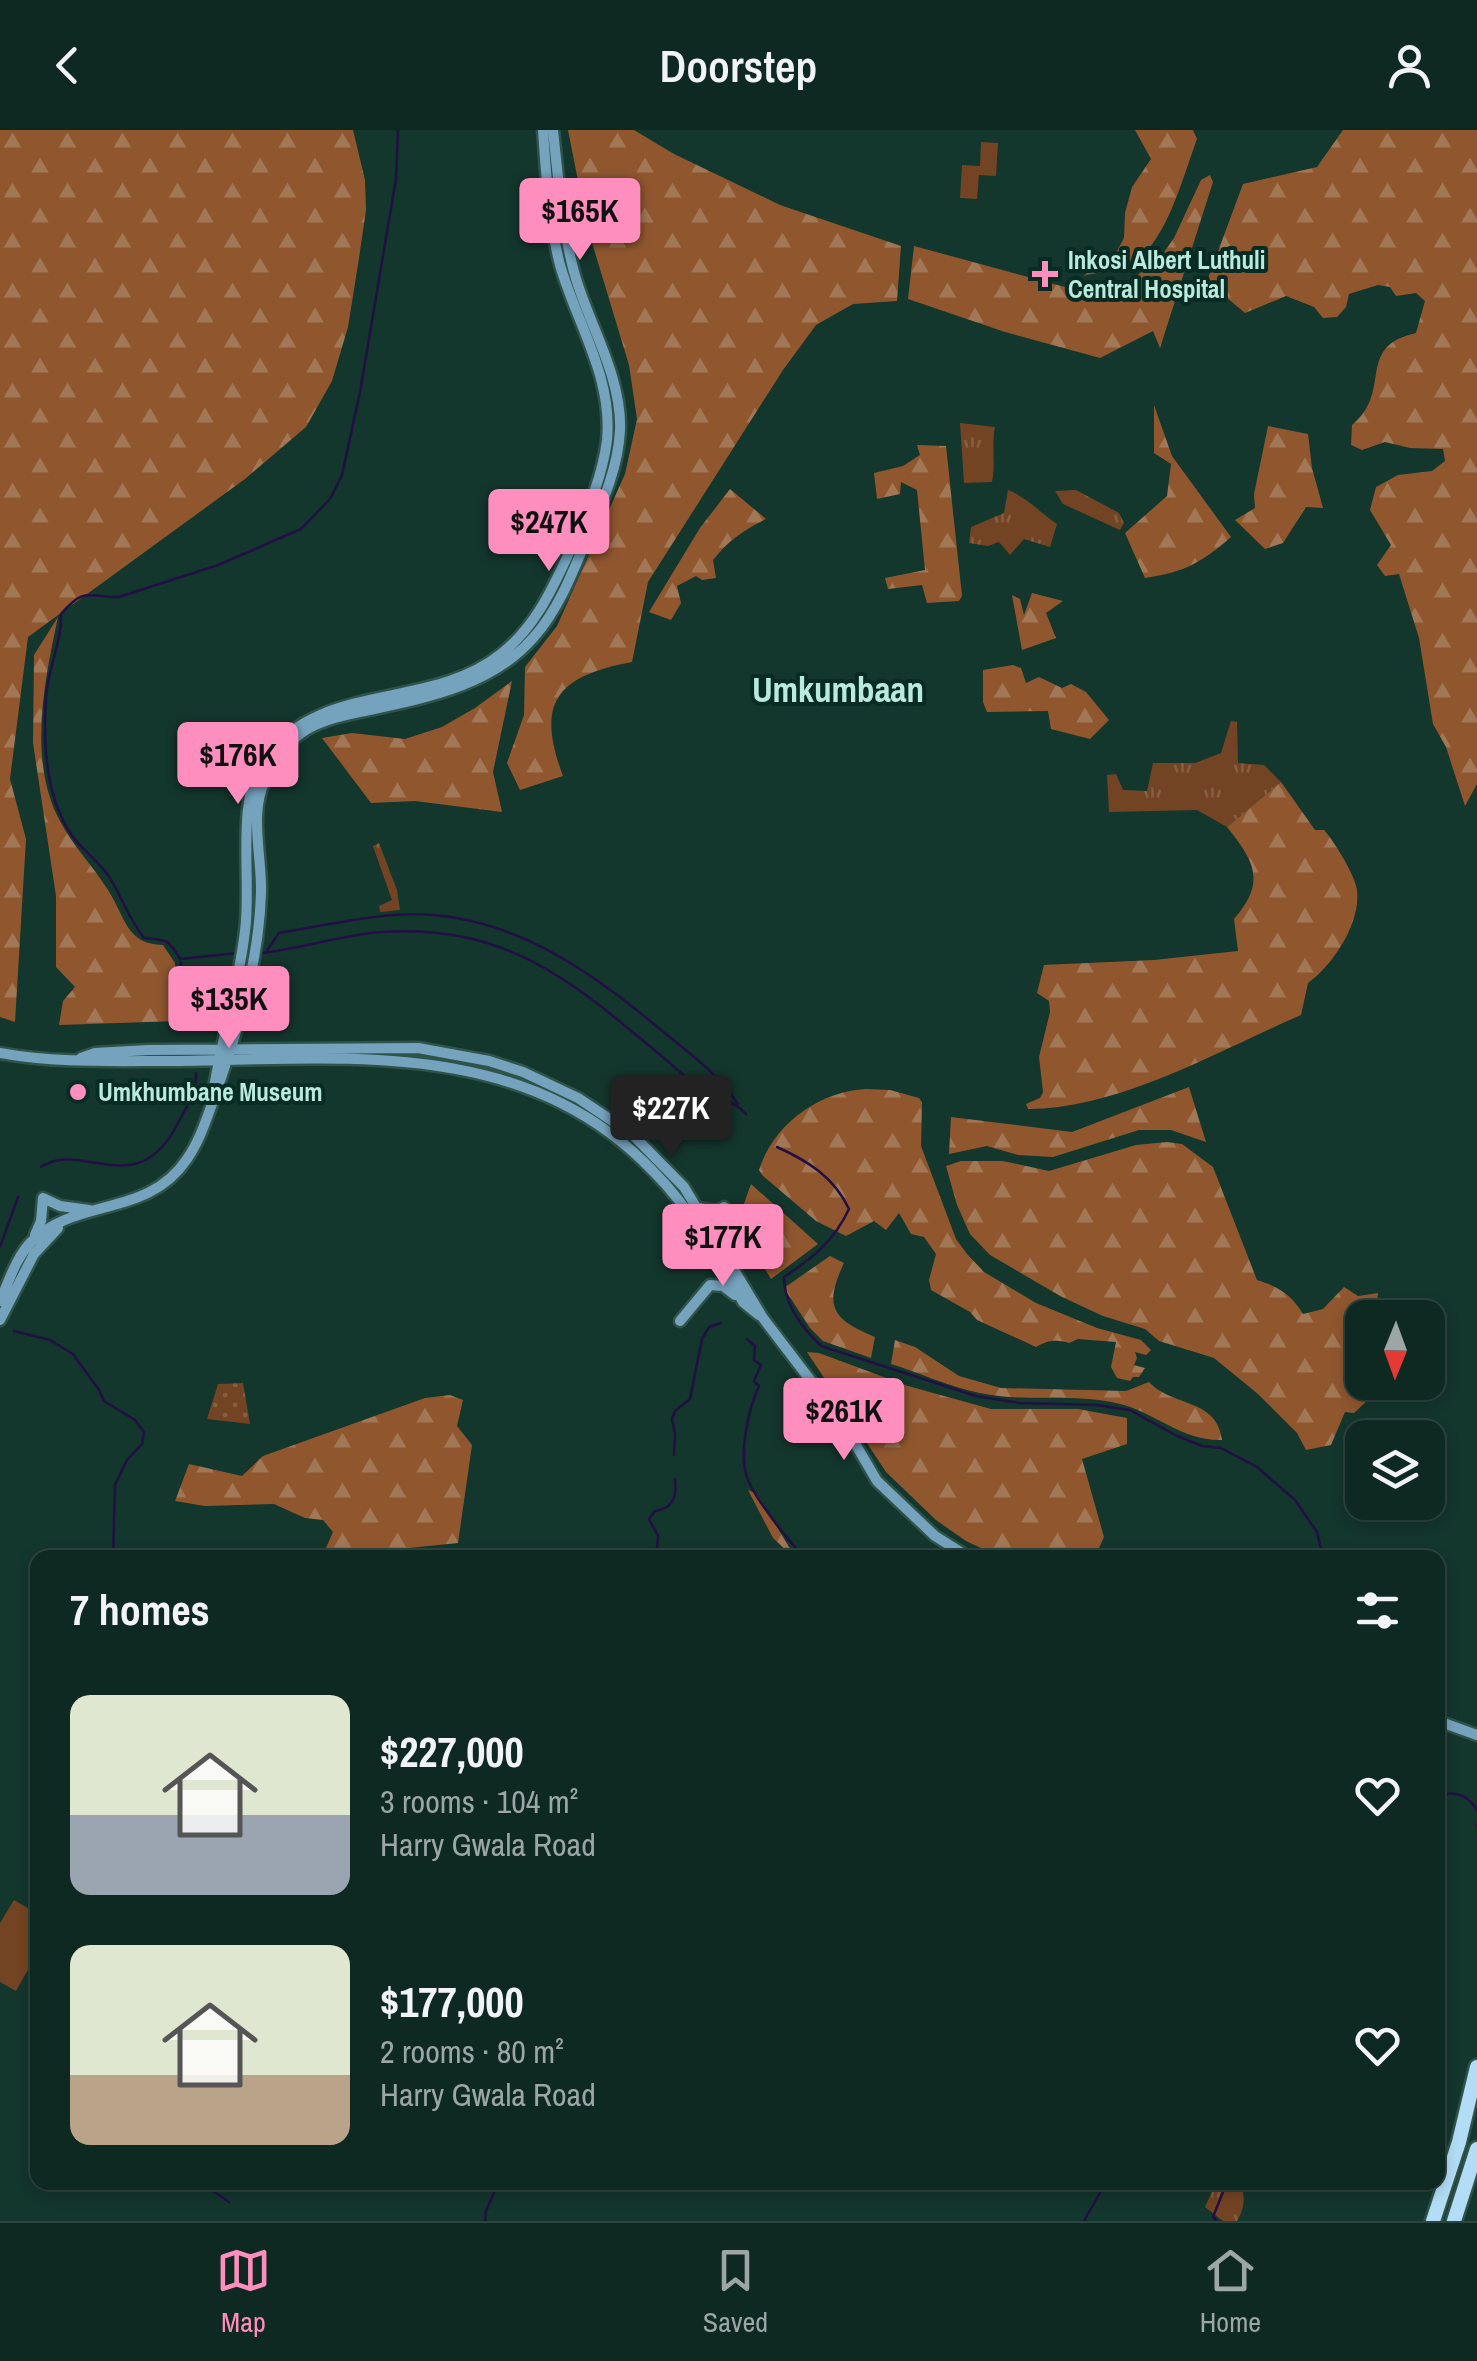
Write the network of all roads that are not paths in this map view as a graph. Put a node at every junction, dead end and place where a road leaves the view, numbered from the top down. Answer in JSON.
{"nodes":[{"id":1,"x":542,"y":130,"type":"edge"},
{"id":2,"x":553,"y":130,"type":"edge"},
{"id":3,"x":239,"y":1023,"type":"junction"},
{"id":4,"x":225,"y":1026,"type":"junction"},
{"id":5,"x":259,"y":1049,"type":"junction"},
{"id":6,"x":0,"y":1053,"type":"edge"},
{"id":7,"x":202,"y":1055,"type":"junction"},
{"id":8,"x":224,"y":1055,"type":"junction"},
{"id":9,"x":214,"y":1085,"type":"junction"},
{"id":10,"x":212,"y":1103,"type":"junction"},
{"id":11,"x":724,"y":1207,"type":"dead end"},
{"id":12,"x":698,"y":1208,"type":"junction"},
{"id":13,"x":95,"y":1211,"type":"junction"},
{"id":14,"x":59,"y":1225,"type":"junction"},
{"id":15,"x":32,"y":1241,"type":"junction"},
{"id":16,"x":0,"y":1301,"type":"edge"},
{"id":17,"x":743,"y":1302,"type":"junction"},
{"id":18,"x":763,"y":1318,"type":"junction"},
{"id":19,"x":0,"y":1320,"type":"edge"},
{"id":20,"x":680,"y":1321,"type":"dead end"},
{"id":21,"x":957,"y":1550,"type":"edge"},
{"id":22,"x":1445,"y":1723,"type":"edge"},
{"id":23,"x":1477,"y":1735,"type":"edge"},
{"id":24,"x":1477,"y":2067,"type":"edge"},
{"id":25,"x":1477,"y":2150,"type":"edge"},
{"id":26,"x":1445,"y":2186,"type":"edge"},
{"id":27,"x":1444,"y":2190,"type":"edge"},
{"id":28,"x":1434,"y":2221,"type":"edge"},
{"id":29,"x":1454,"y":2221,"type":"edge"}],
"edges":[{"from":1,"to":4,"type":"main road"},
{"from":2,"to":3,"type":"main road"},
{"from":3,"to":5,"type":"main road"},
{"from":3,"to":8,"type":"main road"},
{"from":4,"to":7,"type":"main road"},
{"from":4,"to":8,"type":"main road"},
{"from":5,"to":8,"type":"main road"},
{"from":5,"to":12,"type":"main road"},
{"from":6,"to":7,"type":"main road"},
{"from":7,"to":8,"type":"main road"},
{"from":7,"to":9,"type":"main road"},
{"from":8,"to":9,"type":"main road"},
{"from":8,"to":10,"type":"main road"},
{"from":8,"to":17,"type":"main road"},
{"from":9,"to":10,"type":"main road"},
{"from":10,"to":13,"type":"main road"},
{"from":11,"to":12,"type":"main road"},
{"from":12,"to":18,"type":"main road"},
{"from":13,"to":14,"type":"main road"},
{"from":13,"to":15,"type":"main road"},
{"from":14,"to":15,"type":"main road"},
{"from":14,"to":19,"type":"main road"},
{"from":15,"to":16,"type":"main road"},
{"from":17,"to":18,"type":"main road"},
{"from":17,"to":20,"type":"main road"},
{"from":18,"to":21,"type":"main road"},
{"from":22,"to":23,"type":"main road"},
{"from":24,"to":26,"type":"highway"},
{"from":25,"to":29,"type":"highway"},
{"from":27,"to":28,"type":"highway"}]}
